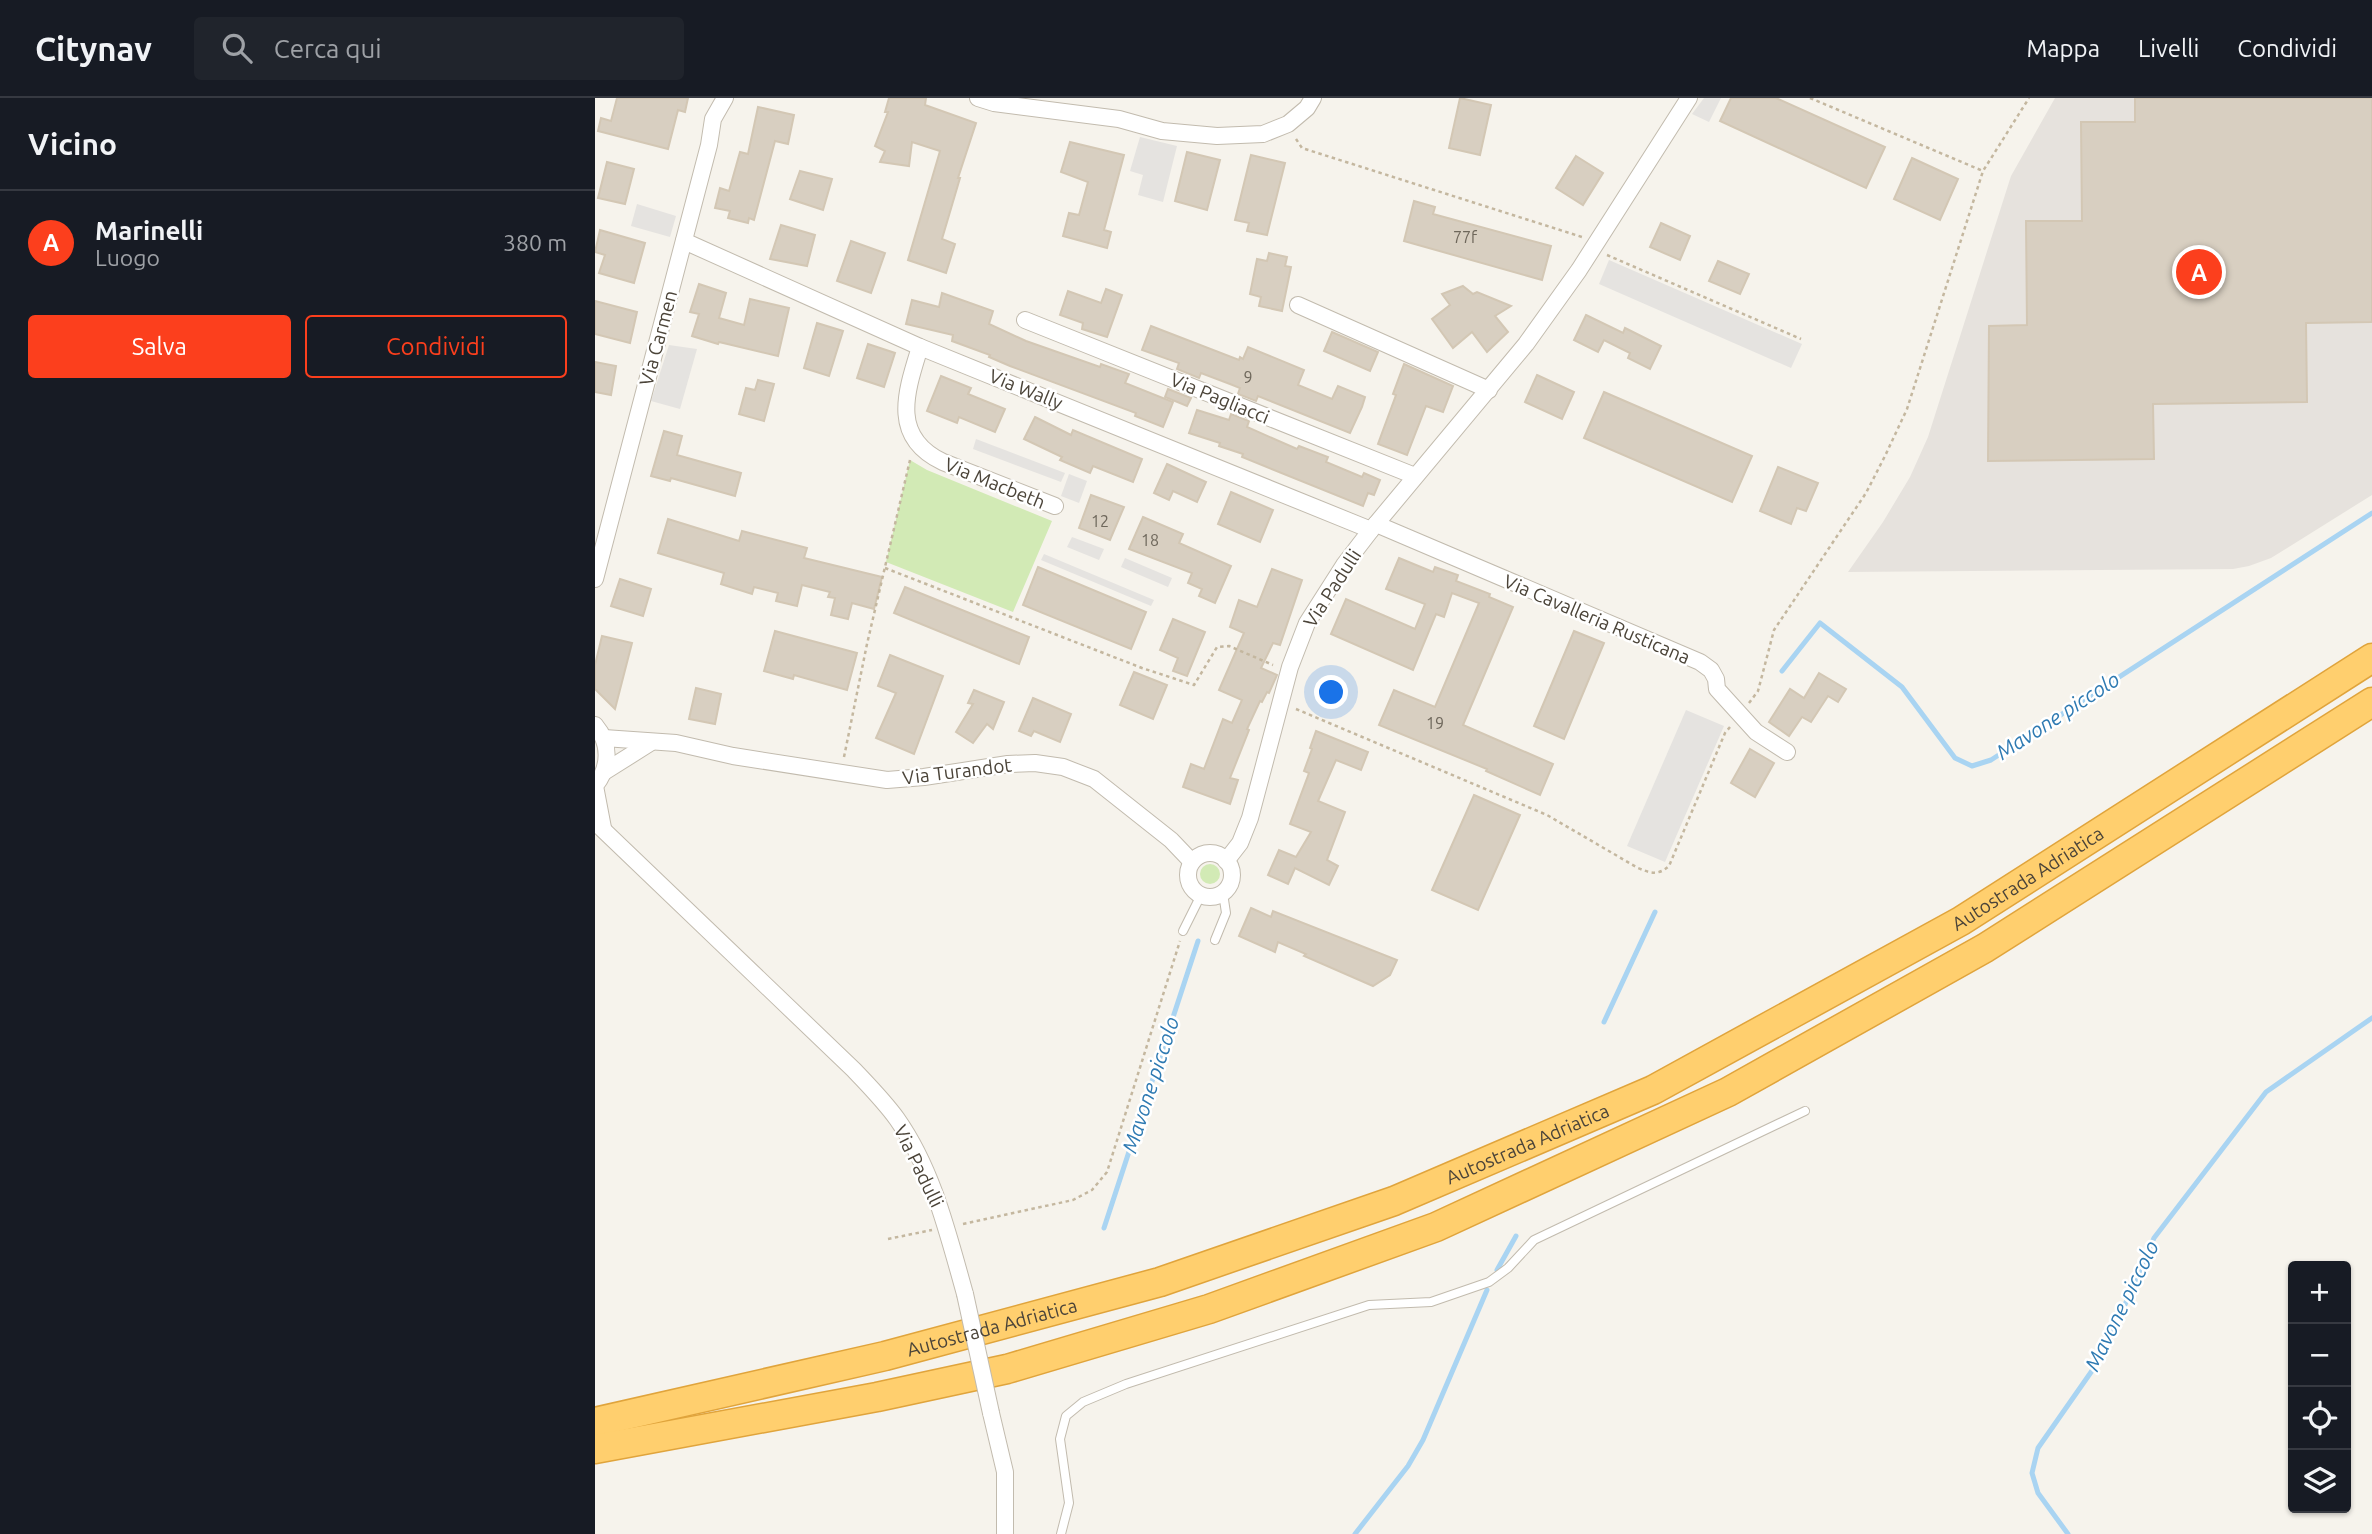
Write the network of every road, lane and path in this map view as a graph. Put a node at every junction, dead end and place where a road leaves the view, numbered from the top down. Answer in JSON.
{"nodes":[{"id":1,"x":725,"y":98,"type":"edge"},
{"id":2,"x":978,"y":98,"type":"edge"},
{"id":3,"x":1313,"y":98,"type":"edge"},
{"id":4,"x":1689,"y":98,"type":"edge"},
{"id":5,"x":1810,"y":98,"type":"edge"},
{"id":6,"x":2029,"y":98,"type":"edge"},
{"id":7,"x":1288,"y":124,"type":"junction"},
{"id":8,"x":1983,"y":171,"type":"junction"},
{"id":9,"x":684,"y":241,"type":"junction"},
{"id":10,"x":1593,"y":246,"type":"junction"},
{"id":11,"x":1298,"y":305,"type":"dead end"},
{"id":12,"x":1025,"y":320,"type":"dead end"},
{"id":13,"x":1801,"y":339,"type":"dead end"},
{"id":14,"x":920,"y":346,"type":"junction"},
{"id":15,"x":1489,"y":390,"type":"junction"},
{"id":16,"x":918,"y":444,"type":"junction"},
{"id":17,"x":1415,"y":476,"type":"junction"},
{"id":18,"x":1055,"y":506,"type":"dead end"},
{"id":19,"x":1373,"y":527,"type":"junction"},
{"id":20,"x":885,"y":568,"type":"junction"},
{"id":21,"x":595,"y":579,"type":"edge"},
{"id":22,"x":2372,"y":658,"type":"edge"},
{"id":23,"x":1280,"y":668,"type":"dead end"},
{"id":24,"x":2372,"y":702,"type":"edge"},
{"id":25,"x":1282,"y":703,"type":"junction"},
{"id":26,"x":1739,"y":715,"type":"junction"},
{"id":27,"x":599,"y":732,"type":"edge"},
{"id":28,"x":650,"y":743,"type":"junction"},
{"id":29,"x":1787,"y":752,"type":"dead end"},
{"id":30,"x":843,"y":762,"type":"dead end"},
{"id":31,"x":600,"y":779,"type":"edge"},
{"id":32,"x":599,"y":825,"type":"edge"},
{"id":33,"x":1226,"y":861,"type":"junction"},
{"id":34,"x":1192,"y":862,"type":"junction"},
{"id":35,"x":1223,"y":893,"type":"junction"},
{"id":36,"x":1201,"y":895,"type":"junction"},
{"id":37,"x":1183,"y":931,"type":"joint"},
{"id":38,"x":1215,"y":940,"type":"dead end"},
{"id":39,"x":1805,"y":1111,"type":"dead end"},
{"id":40,"x":961,"y":1224,"type":"dead end"},
{"id":41,"x":932,"y":1230,"type":"dead end"},
{"id":42,"x":888,"y":1240,"type":"dead end"},
{"id":43,"x":595,"y":1422,"type":"edge"},
{"id":44,"x":595,"y":1449,"type":"edge"},
{"id":45,"x":1005,"y":1534,"type":"edge"},
{"id":46,"x":1061,"y":1534,"type":"edge"}],
"edges":[{"from":1,"to":9,"type":"street","name":"Via Carmen"},
{"from":2,"to":7,"type":"street"},
{"from":3,"to":7,"type":"street"},
{"from":4,"to":10,"type":"street","name":"Via Padulli"},
{"from":5,"to":8,"type":"path"},
{"from":6,"to":8,"type":"path"},
{"from":7,"to":10,"type":"path"},
{"from":8,"to":26,"type":"path"},
{"from":9,"to":14,"type":"street","name":"Via Wally"},
{"from":9,"to":21,"type":"street","name":"Via Carmen"},
{"from":10,"to":13,"type":"path"},
{"from":10,"to":15,"type":"street","name":"Via Padulli"},
{"from":11,"to":15,"type":"street"},
{"from":12,"to":17,"type":"street","name":"Via Pagliacci"},
{"from":14,"to":16,"type":"street"},
{"from":14,"to":19,"type":"street","name":"Via Wally"},
{"from":15,"to":17,"type":"street","name":"Via Padulli"},
{"from":16,"to":18,"type":"street","name":"Via Macbeth"},
{"from":16,"to":20,"type":"path"},
{"from":17,"to":19,"type":"street","name":"Via Padulli"},
{"from":19,"to":25,"type":"street","name":"Via Padulli"},
{"from":19,"to":26,"type":"street","name":"Via Cavalleria Rusticana"},
{"from":20,"to":23,"type":"path"},
{"from":20,"to":30,"type":"path"},
{"from":22,"to":43,"type":"highway","name":"Autostrada Adriatica"},
{"from":24,"to":44,"type":"highway","name":"Autostrada Adriatica"},
{"from":25,"to":26,"type":"path"},
{"from":25,"to":33,"type":"street","name":"Via Padulli"},
{"from":26,"to":29,"type":"street","name":"Via Cavalleria Rusticana"},
{"from":27,"to":28,"type":"street","name":"Via Turandot"},
{"from":27,"to":31,"type":"street","name":"Via Padulli"},
{"from":28,"to":31,"type":"street"},
{"from":28,"to":34,"type":"street","name":"Via Turandot"},
{"from":31,"to":32,"type":"street","name":"Via Padulli"},
{"from":32,"to":45,"type":"street","name":"Via Padulli","bridge":true},
{"from":33,"to":34,"type":"street"},
{"from":33,"to":35,"type":"street","name":"Via Padulli"},
{"from":34,"to":36,"type":"street"},
{"from":35,"to":36,"type":"street"},
{"from":35,"to":38,"type":"lane"},
{"from":36,"to":37,"type":"lane"},
{"from":37,"to":40,"type":"path"},
{"from":39,"to":46,"type":"lane"},
{"from":41,"to":42,"type":"path"}]}
